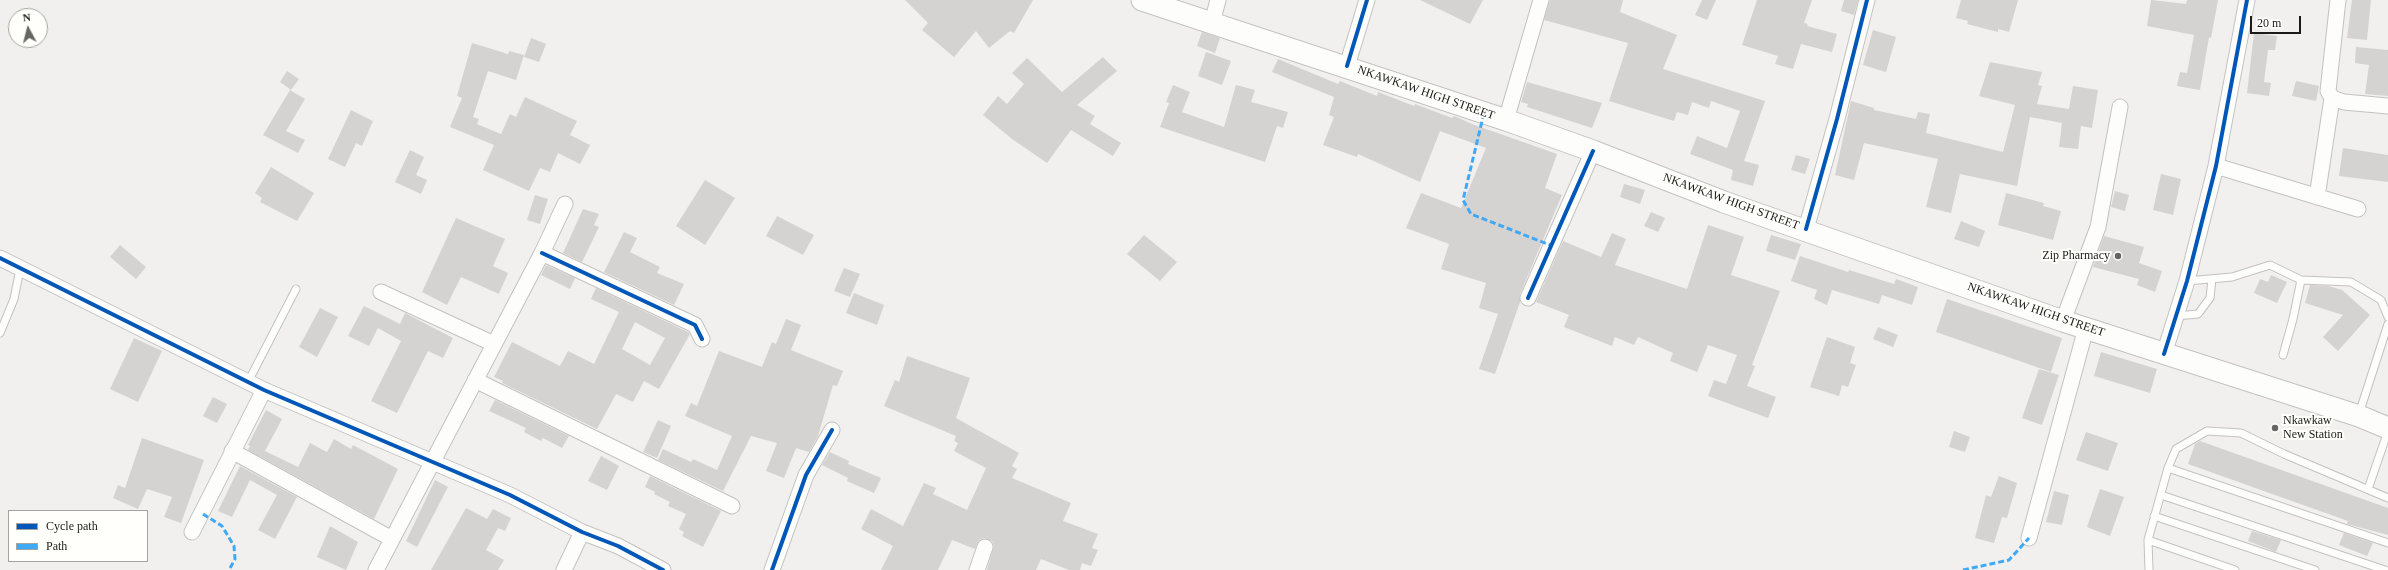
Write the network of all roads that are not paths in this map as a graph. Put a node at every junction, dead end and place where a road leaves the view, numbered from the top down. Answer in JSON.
{"nodes":[{"id":1,"x":1142,"y":0,"type":"edge"},
{"id":2,"x":1218,"y":0,"type":"edge"},
{"id":3,"x":1367,"y":0,"type":"edge"},
{"id":4,"x":1541,"y":0,"type":"edge"},
{"id":5,"x":1867,"y":0,"type":"edge"},
{"id":6,"x":2247,"y":0,"type":"edge"},
{"id":7,"x":2338,"y":0,"type":"edge"},
{"id":8,"x":1212,"y":23,"type":"junction"},
{"id":9,"x":1347,"y":66,"type":"junction"},
{"id":10,"x":2332,"y":98,"type":"junction"},
{"id":11,"x":2388,"y":106,"type":"edge"},
{"id":12,"x":2120,"y":107,"type":"dead end"},
{"id":13,"x":1506,"y":120,"type":"junction"},
{"id":14,"x":1593,"y":151,"type":"junction"},
{"id":15,"x":2216,"y":166,"type":"junction"},
{"id":16,"x":2317,"y":196,"type":"junction"},
{"id":17,"x":565,"y":204,"type":"dead end"},
{"id":18,"x":2358,"y":209,"type":"dead end"},
{"id":19,"x":1806,"y":229,"type":"junction"},
{"id":20,"x":542,"y":253,"type":"junction"},
{"id":21,"x":0,"y":258,"type":"edge"},
{"id":22,"x":20,"y":269,"type":"junction"},
{"id":23,"x":2212,"y":279,"type":"junction"},
{"id":24,"x":2301,"y":280,"type":"junction"},
{"id":25,"x":2187,"y":281,"type":"junction"},
{"id":26,"x":296,"y":289,"type":"dead end"},
{"id":27,"x":381,"y":292,"type":"dead end"},
{"id":28,"x":1528,"y":298,"type":"dead end"},
{"id":29,"x":2176,"y":316,"type":"junction"},
{"id":30,"x":2388,"y":317,"type":"edge"},
{"id":31,"x":2063,"y":321,"type":"junction"},
{"id":32,"x":2388,"y":324,"type":"edge"},
{"id":33,"x":2086,"y":328,"type":"junction"},
{"id":34,"x":0,"y":333,"type":"edge"},
{"id":35,"x":702,"y":339,"type":"dead end"},
{"id":36,"x":494,"y":344,"type":"junction"},
{"id":37,"x":2164,"y":354,"type":"junction"},
{"id":38,"x":2282,"y":355,"type":"dead end"},
{"id":39,"x":475,"y":380,"type":"junction"},
{"id":40,"x":248,"y":382,"type":"junction"},
{"id":41,"x":264,"y":390,"type":"junction"},
{"id":42,"x":2359,"y":416,"type":"junction"},
{"id":43,"x":2388,"y":428,"type":"edge"},
{"id":44,"x":832,"y":430,"type":"dead end"},
{"id":45,"x":2388,"y":431,"type":"edge"},
{"id":46,"x":232,"y":450,"type":"junction"},
{"id":47,"x":433,"y":461,"type":"junction"},
{"id":48,"x":2168,"y":468,"type":"junction"},
{"id":49,"x":2368,"y":489,"type":"junction"},
{"id":50,"x":2161,"y":494,"type":"junction"},
{"id":51,"x":2388,"y":498,"type":"edge"},
{"id":52,"x":732,"y":506,"type":"dead end"},
{"id":53,"x":2154,"y":516,"type":"junction"},
{"id":54,"x":192,"y":532,"type":"dead end"},
{"id":55,"x":582,"y":532,"type":"junction"},
{"id":56,"x":2029,"y":538,"type":"dead end"},
{"id":57,"x":392,"y":539,"type":"junction"},
{"id":58,"x":2148,"y":540,"type":"junction"},
{"id":59,"x":2388,"y":543,"type":"edge"},
{"id":60,"x":985,"y":546,"type":"dead end"},
{"id":61,"x":376,"y":570,"type":"edge"},
{"id":62,"x":564,"y":570,"type":"edge"},
{"id":63,"x":663,"y":570,"type":"edge"},
{"id":64,"x":772,"y":570,"type":"edge"},
{"id":65,"x":977,"y":570,"type":"edge"},
{"id":66,"x":2149,"y":570,"type":"edge"},
{"id":67,"x":2235,"y":570,"type":"edge"},
{"id":68,"x":2314,"y":570,"type":"edge"},
{"id":69,"x":2385,"y":570,"type":"edge"}],
"edges":[{"from":1,"to":8,"type":"main road","name":"NKAWKAW HIGH STREET"},
{"from":2,"to":8,"type":"street"},
{"from":3,"to":9,"type":"street"},
{"from":4,"to":13,"type":"street"},
{"from":5,"to":19,"type":"street"},
{"from":6,"to":15,"type":"street"},
{"from":7,"to":10,"type":"street"},
{"from":8,"to":9,"type":"main road","name":"NKAWKAW HIGH STREET"},
{"from":9,"to":13,"type":"main road","name":"NKAWKAW HIGH STREET"},
{"from":10,"to":11,"type":"street"},
{"from":10,"to":16,"type":"street"},
{"from":12,"to":31,"type":"street"},
{"from":13,"to":14,"type":"main road","name":"NKAWKAW HIGH STREET"},
{"from":14,"to":19,"type":"main road","name":"NKAWKAW HIGH STREET"},
{"from":14,"to":28,"type":"street"},
{"from":15,"to":16,"type":"street"},
{"from":15,"to":25,"type":"street"},
{"from":16,"to":18,"type":"street"},
{"from":17,"to":20,"type":"street"},
{"from":19,"to":31,"type":"main road","name":"NKAWKAW HIGH STREET"},
{"from":20,"to":35,"type":"street"},
{"from":20,"to":36,"type":"street"},
{"from":21,"to":22,"type":"street"},
{"from":22,"to":34,"type":"lane"},
{"from":22,"to":40,"type":"street"},
{"from":23,"to":24,"type":"lane"},
{"from":23,"to":25,"type":"lane"},
{"from":23,"to":29,"type":"lane"},
{"from":24,"to":30,"type":"lane"},
{"from":24,"to":38,"type":"lane"},
{"from":25,"to":29,"type":"street"},
{"from":26,"to":40,"type":"lane"},
{"from":27,"to":36,"type":"street"},
{"from":29,"to":37,"type":"street"},
{"from":31,"to":33,"type":"main road","name":"NKAWKAW HIGH STREET"},
{"from":32,"to":42,"type":"lane"},
{"from":33,"to":37,"type":"main road","name":"NKAWKAW HIGH STREET"},
{"from":33,"to":56,"type":"street"},
{"from":36,"to":39,"type":"street"},
{"from":37,"to":42,"type":"main road","name":"NKAWKAW HIGH STREET"},
{"from":39,"to":47,"type":"street"},
{"from":39,"to":52,"type":"street"},
{"from":40,"to":41,"type":"street"},
{"from":41,"to":46,"type":"street"},
{"from":41,"to":47,"type":"street"},
{"from":42,"to":43,"type":"main road","name":"NKAWKAW HIGH STREET"},
{"from":44,"to":64,"type":"street"},
{"from":45,"to":49,"type":"lane"},
{"from":46,"to":54,"type":"street"},
{"from":46,"to":57,"type":"street"},
{"from":47,"to":55,"type":"street"},
{"from":47,"to":57,"type":"street"},
{"from":48,"to":49,"type":"lane"},
{"from":48,"to":50,"type":"lane"},
{"from":48,"to":59,"type":"lane"},
{"from":49,"to":51,"type":"lane"},
{"from":50,"to":53,"type":"lane"},
{"from":50,"to":69,"type":"lane"},
{"from":53,"to":58,"type":"lane"},
{"from":53,"to":68,"type":"lane"},
{"from":55,"to":62,"type":"street"},
{"from":55,"to":63,"type":"street"},
{"from":57,"to":61,"type":"street"},
{"from":58,"to":66,"type":"lane"},
{"from":58,"to":67,"type":"lane"},
{"from":60,"to":65,"type":"street"}]}
